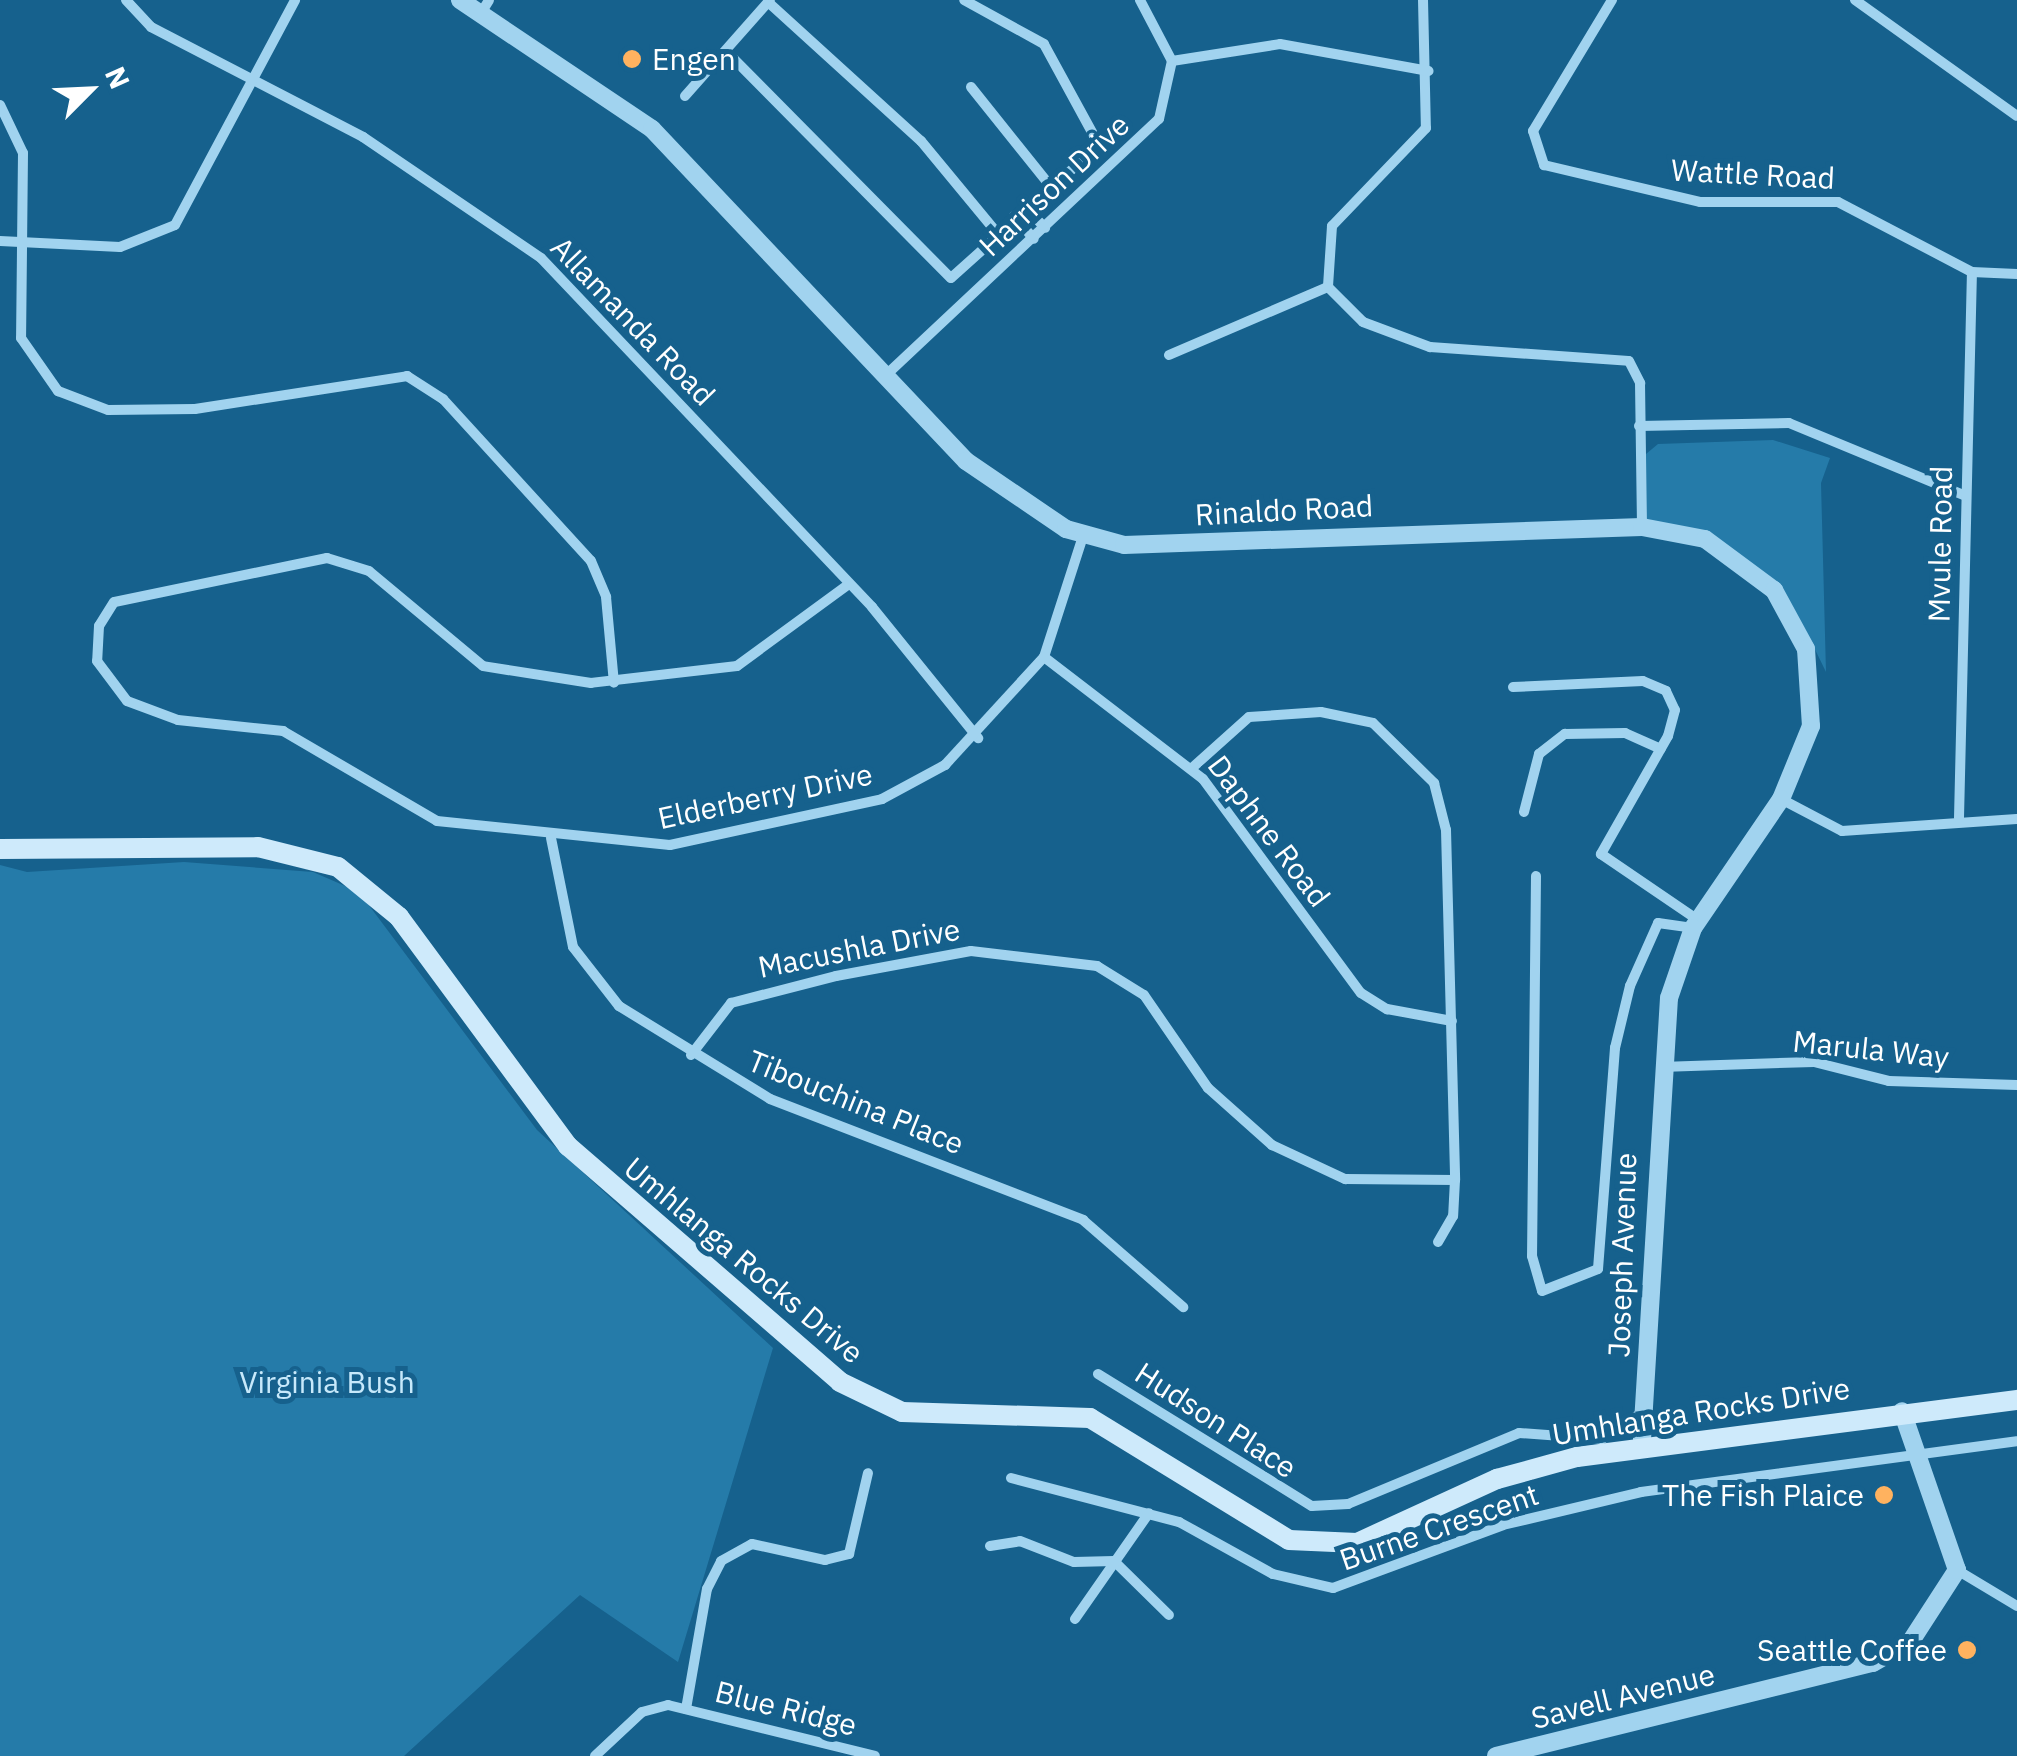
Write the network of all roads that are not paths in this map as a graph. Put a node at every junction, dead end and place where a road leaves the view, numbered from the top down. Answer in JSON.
{"nodes":[{"id":1,"x":126,"y":0,"type":"edge"},
{"id":2,"x":296,"y":0,"type":"edge"},
{"id":3,"x":460,"y":0,"type":"edge"},
{"id":4,"x":964,"y":0,"type":"edge"},
{"id":5,"x":1140,"y":0,"type":"edge"},
{"id":6,"x":1423,"y":0,"type":"edge"},
{"id":7,"x":1612,"y":0,"type":"edge"},
{"id":8,"x":1855,"y":0,"type":"edge"},
{"id":9,"x":769,"y":1,"type":"edge"},
{"id":10,"x":485,"y":7,"type":"edge"},
{"id":11,"x":726,"y":52,"type":"junction"},
{"id":12,"x":1172,"y":61,"type":"junction"},
{"id":13,"x":1430,"y":71,"type":"junction"},
{"id":14,"x":255,"y":80,"type":"junction"},
{"id":15,"x":971,"y":88,"type":"dead end"},
{"id":16,"x":685,"y":96,"type":"dead end"},
{"id":17,"x":0,"y":105,"type":"edge"},
{"id":18,"x":2017,"y":116,"type":"edge"},
{"id":19,"x":1051,"y":187,"type":"junction"},
{"id":20,"x":1025,"y":207,"type":"junction"},
{"id":21,"x":1014,"y":216,"type":"junction"},
{"id":22,"x":1045,"y":228,"type":"junction"},
{"id":23,"x":997,"y":233,"type":"junction"},
{"id":24,"x":1034,"y":239,"type":"junction"},
{"id":25,"x":0,"y":241,"type":"edge"},
{"id":26,"x":22,"y":242,"type":"junction"},
{"id":27,"x":1972,"y":272,"type":"junction"},
{"id":28,"x":2017,"y":274,"type":"edge"},
{"id":29,"x":1328,"y":287,"type":"junction"},
{"id":30,"x":1169,"y":356,"type":"dead end"},
{"id":31,"x":885,"y":376,"type":"junction"},
{"id":32,"x":1639,"y":426,"type":"junction"},
{"id":33,"x":1966,"y":496,"type":"junction"},
{"id":34,"x":1642,"y":527,"type":"junction"},
{"id":35,"x":1083,"y":536,"type":"junction"},
{"id":36,"x":849,"y":584,"type":"junction"},
{"id":37,"x":1044,"y":657,"type":"junction"},
{"id":38,"x":614,"y":683,"type":"junction"},
{"id":39,"x":1513,"y":686,"type":"dead end"},
{"id":40,"x":978,"y":738,"type":"junction"},
{"id":41,"x":1662,"y":749,"type":"junction"},
{"id":42,"x":1192,"y":768,"type":"junction"},
{"id":43,"x":1781,"y":799,"type":"junction"},
{"id":44,"x":1524,"y":812,"type":"dead end"},
{"id":45,"x":1959,"y":818,"type":"junction"},
{"id":46,"x":2017,"y":820,"type":"edge"},
{"id":47,"x":551,"y":838,"type":"junction"},
{"id":48,"x":0,"y":849,"type":"edge"},
{"id":49,"x":1536,"y":876,"type":"dead end"},
{"id":50,"x":1696,"y":924,"type":"junction"},
{"id":51,"x":1452,"y":1022,"type":"junction"},
{"id":52,"x":691,"y":1055,"type":"junction"},
{"id":53,"x":1660,"y":1067,"type":"junction"},
{"id":54,"x":2017,"y":1085,"type":"edge"},
{"id":55,"x":1455,"y":1180,"type":"junction"},
{"id":56,"x":1438,"y":1242,"type":"dead end"},
{"id":57,"x":1183,"y":1307,"type":"dead end"},
{"id":58,"x":1098,"y":1374,"type":"dead end"},
{"id":59,"x":2017,"y":1400,"type":"edge"},
{"id":60,"x":1902,"y":1411,"type":"junction"},
{"id":61,"x":1643,"y":1412,"type":"junction"},
{"id":62,"x":2017,"y":1441,"type":"edge"},
{"id":63,"x":1642,"y":1445,"type":"junction"},
{"id":64,"x":1912,"y":1451,"type":"junction"},
{"id":65,"x":868,"y":1473,"type":"dead end"},
{"id":66,"x":1011,"y":1478,"type":"dead end"},
{"id":67,"x":1149,"y":1513,"type":"junction"},
{"id":68,"x":990,"y":1546,"type":"dead end"},
{"id":69,"x":1114,"y":1561,"type":"junction"},
{"id":70,"x":1957,"y":1570,"type":"junction"},
{"id":71,"x":2017,"y":1606,"type":"edge"},
{"id":72,"x":1169,"y":1615,"type":"dead end"},
{"id":73,"x":1075,"y":1620,"type":"dead end"},
{"id":74,"x":686,"y":1709,"type":"junction"},
{"id":75,"x":594,"y":1756,"type":"edge"},
{"id":76,"x":874,"y":1756,"type":"edge"},
{"id":77,"x":1496,"y":1756,"type":"edge"}],
"edges":[{"from":1,"to":14,"type":"street","name":"Allamanda Road"},
{"from":2,"to":14,"type":"street"},
{"from":3,"to":10,"type":"street","name":"Rinaldo Road"},
{"from":4,"to":19,"type":"street"},
{"from":5,"to":12,"type":"street"},
{"from":6,"to":13,"type":"street"},
{"from":7,"to":27,"type":"street","name":"Wattle Road"},
{"from":8,"to":18,"type":"street"},
{"from":9,"to":11,"type":"street"},
{"from":9,"to":23,"type":"street"},
{"from":10,"to":31,"type":"street","name":"Rinaldo Road"},
{"from":11,"to":16,"type":"street"},
{"from":11,"to":23,"type":"street"},
{"from":12,"to":13,"type":"street"},
{"from":12,"to":22,"type":"street","name":"Harrison Drive"},
{"from":13,"to":29,"type":"street"},
{"from":14,"to":26,"type":"street"},
{"from":14,"to":36,"type":"street","name":"Allamanda Road"},
{"from":15,"to":19,"type":"street"},
{"from":17,"to":26,"type":"street"},
{"from":19,"to":20,"type":"street"},
{"from":20,"to":21,"type":"street"},
{"from":20,"to":22,"type":"street"},
{"from":21,"to":23,"type":"street"},
{"from":21,"to":24,"type":"street"},
{"from":22,"to":24,"type":"street","name":"Harrison Drive"},
{"from":24,"to":31,"type":"street","name":"Harrison Drive"},
{"from":25,"to":26,"type":"street"},
{"from":26,"to":38,"type":"street"},
{"from":27,"to":28,"type":"street","name":"Wattle Road"},
{"from":27,"to":33,"type":"street","name":"Mvule Road"},
{"from":29,"to":30,"type":"street"},
{"from":29,"to":32,"type":"street"},
{"from":31,"to":35,"type":"street","name":"Rinaldo Road"},
{"from":32,"to":33,"type":"street"},
{"from":32,"to":34,"type":"street"},
{"from":33,"to":45,"type":"street","name":"Mvule Road"},
{"from":34,"to":35,"type":"street","name":"Rinaldo Road"},
{"from":34,"to":43,"type":"street","name":"Rinaldo Road"},
{"from":35,"to":37,"type":"street","name":"Elderberry Drive"},
{"from":36,"to":38,"type":"street","name":"Elderberry Drive"},
{"from":36,"to":40,"type":"street","name":"Allamanda Road"},
{"from":37,"to":40,"type":"street","name":"Elderberry Drive"},
{"from":37,"to":42,"type":"street","name":"Daphne Road"},
{"from":38,"to":47,"type":"street","name":"Elderberry Drive"},
{"from":39,"to":41,"type":"street"},
{"from":40,"to":47,"type":"street","name":"Elderberry Drive"},
{"from":41,"to":44,"type":"street"},
{"from":41,"to":50,"type":"street"},
{"from":42,"to":51,"type":"street","name":"Daphne Road"},
{"from":42,"to":51,"type":"street"},
{"from":43,"to":45,"type":"street"},
{"from":43,"to":50,"type":"street","name":"Rinaldo Road"},
{"from":45,"to":46,"type":"street"},
{"from":47,"to":52,"type":"street","name":"Tibouchina Place"},
{"from":48,"to":63,"type":"main road","name":"Umhlanga Rocks Drive"},
{"from":49,"to":50,"type":"street"},
{"from":50,"to":53,"type":"street","name":"Rinaldo Road"},
{"from":51,"to":55,"type":"street"},
{"from":52,"to":55,"type":"street","name":"Macushla Drive"},
{"from":52,"to":57,"type":"street","name":"Tibouchina Place"},
{"from":53,"to":54,"type":"street","name":"Marula Way"},
{"from":53,"to":61,"type":"street","name":"Joseph Avenue"},
{"from":55,"to":56,"type":"street"},
{"from":58,"to":61,"type":"street","name":"Hudson Place"},
{"from":59,"to":60,"type":"main road","name":"Umhlanga Rocks Drive"},
{"from":60,"to":63,"type":"main road","name":"Umhlanga Rocks Drive"},
{"from":60,"to":64,"type":"street"},
{"from":61,"to":63,"type":"street","name":"Joseph Avenue"},
{"from":62,"to":64,"type":"street","name":"Burne Crescent"},
{"from":64,"to":67,"type":"street","name":"Burne Crescent"},
{"from":64,"to":70,"type":"street"},
{"from":65,"to":74,"type":"street"},
{"from":66,"to":67,"type":"street","name":"Burne Crescent"},
{"from":67,"to":69,"type":"street"},
{"from":68,"to":69,"type":"street"},
{"from":69,"to":72,"type":"street"},
{"from":69,"to":73,"type":"street"},
{"from":70,"to":71,"type":"street"},
{"from":70,"to":77,"type":"street","name":"Savell Avenue"},
{"from":74,"to":75,"type":"street"},
{"from":74,"to":76,"type":"street","name":"Blue Ridge"}]}
